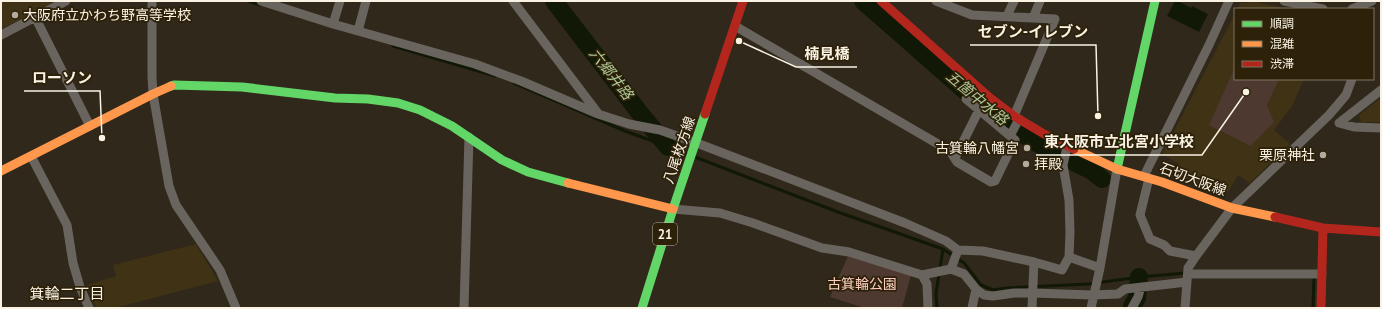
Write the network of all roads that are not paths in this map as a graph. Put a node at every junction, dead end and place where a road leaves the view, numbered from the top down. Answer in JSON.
{"nodes":[{"id":1,"x":66,"y":1,"type":"edge"},
{"id":2,"x":152,"y":1,"type":"edge"},
{"id":3,"x":261,"y":1,"type":"edge"},
{"id":4,"x":340,"y":1,"type":"edge"},
{"id":5,"x":366,"y":1,"type":"edge"},
{"id":6,"x":513,"y":1,"type":"edge"},
{"id":7,"x":936,"y":1,"type":"edge"},
{"id":8,"x":1014,"y":1,"type":"edge"},
{"id":9,"x":1040,"y":1,"type":"edge"},
{"id":10,"x":1154,"y":1,"type":"edge"},
{"id":11,"x":1229,"y":1,"type":"edge"},
{"id":12,"x":1284,"y":1,"type":"edge"},
{"id":13,"x":1372,"y":1,"type":"edge"},
{"id":14,"x":884,"y":2,"type":"edge"},
{"id":15,"x":739,"y":3,"type":"edge"},
{"id":16,"x":1357,"y":6,"type":"edge"},
{"id":17,"x":1318,"y":8,"type":"edge"},
{"id":18,"x":1007,"y":16,"type":"junction"},
{"id":19,"x":35,"y":17,"type":"junction"},
{"id":20,"x":1033,"y":18,"type":"junction"},
{"id":21,"x":333,"y":24,"type":"junction"},
{"id":22,"x":735,"y":26,"type":"junction"},
{"id":23,"x":358,"y":31,"type":"junction"},
{"id":24,"x":1,"y":35,"type":"edge"},
{"id":25,"x":1352,"y":80,"type":"edge"},
{"id":26,"x":1381,"y":90,"type":"edge"},
{"id":27,"x":153,"y":94,"type":"junction"},
{"id":28,"x":966,"y":99,"type":"dead end"},
{"id":29,"x":979,"y":110,"type":"junction"},
{"id":30,"x":598,"y":114,"type":"junction"},
{"id":31,"x":1329,"y":114,"type":"junction"},
{"id":32,"x":1339,"y":123,"type":"junction"},
{"id":33,"x":90,"y":126,"type":"junction"},
{"id":34,"x":1014,"y":126,"type":"junction"},
{"id":35,"x":1381,"y":128,"type":"edge"},
{"id":36,"x":469,"y":138,"type":"junction"},
{"id":37,"x":695,"y":145,"type":"junction"},
{"id":38,"x":1067,"y":147,"type":"junction"},
{"id":39,"x":31,"y":156,"type":"junction"},
{"id":40,"x":955,"y":158,"type":"junction"},
{"id":41,"x":1117,"y":169,"type":"junction"},
{"id":42,"x":1,"y":171,"type":"edge"},
{"id":43,"x":1147,"y":177,"type":"junction"},
{"id":44,"x":1232,"y":208,"type":"junction"},
{"id":45,"x":673,"y":209,"type":"junction"},
{"id":46,"x":1323,"y":228,"type":"junction"},
{"id":47,"x":1381,"y":232,"type":"edge"},
{"id":48,"x":958,"y":250,"type":"junction"},
{"id":49,"x":1196,"y":256,"type":"junction"},
{"id":50,"x":1068,"y":257,"type":"junction"},
{"id":51,"x":1034,"y":262,"type":"junction"},
{"id":52,"x":1100,"y":268,"type":"junction"},
{"id":53,"x":951,"y":269,"type":"junction"},
{"id":54,"x":1322,"y":274,"type":"junction"},
{"id":55,"x":922,"y":275,"type":"junction"},
{"id":56,"x":1188,"y":278,"type":"junction"},
{"id":57,"x":1141,"y":287,"type":"junction"},
{"id":58,"x":976,"y":289,"type":"junction"},
{"id":59,"x":1032,"y":293,"type":"junction"},
{"id":60,"x":1094,"y":295,"type":"junction"},
{"id":61,"x":90,"y":308,"type":"edge"},
{"id":62,"x":236,"y":308,"type":"edge"},
{"id":63,"x":464,"y":308,"type":"edge"},
{"id":64,"x":642,"y":308,"type":"edge"},
{"id":65,"x":928,"y":308,"type":"edge"},
{"id":66,"x":972,"y":308,"type":"edge"},
{"id":67,"x":1032,"y":308,"type":"edge"},
{"id":68,"x":1091,"y":308,"type":"edge"},
{"id":69,"x":1132,"y":308,"type":"edge"},
{"id":70,"x":1185,"y":308,"type":"edge"},
{"id":71,"x":1321,"y":308,"type":"edge"}],
"edges":[{"from":1,"to":19,"type":"street"},
{"from":2,"to":27,"type":"street"},
{"from":3,"to":21,"type":"street"},
{"from":4,"to":21,"type":"street"},
{"from":5,"to":23,"type":"street"},
{"from":6,"to":30,"type":"street"},
{"from":7,"to":18,"type":"street"},
{"from":8,"to":18,"type":"street"},
{"from":9,"to":20,"type":"street"},
{"from":10,"to":41,"type":"street"},
{"from":11,"to":43,"type":"street"},
{"from":12,"to":17,"type":"street"},
{"from":13,"to":16,"type":"street"},
{"from":14,"to":34,"type":"street","name":"石切大阪線"},
{"from":15,"to":22,"type":"street","name":"八尾枚方線","number":"21"},
{"from":18,"to":20,"type":"street"},
{"from":19,"to":24,"type":"street"},
{"from":19,"to":33,"type":"street"},
{"from":20,"to":34,"type":"street"},
{"from":21,"to":23,"type":"street"},
{"from":22,"to":37,"type":"street","name":"八尾枚方線","number":"21"},
{"from":22,"to":40,"type":"street"},
{"from":23,"to":30,"type":"street"},
{"from":25,"to":31,"type":"street"},
{"from":26,"to":32,"type":"street"},
{"from":27,"to":33,"type":"street"},
{"from":27,"to":36,"type":"street"},
{"from":27,"to":62,"type":"street"},
{"from":28,"to":29,"type":"street"},
{"from":29,"to":34,"type":"street"},
{"from":29,"to":40,"type":"street"},
{"from":30,"to":37,"type":"street"},
{"from":31,"to":32,"type":"street"},
{"from":31,"to":44,"type":"street"},
{"from":32,"to":35,"type":"street"},
{"from":33,"to":39,"type":"street"},
{"from":34,"to":38,"type":"street","name":"石切大阪線"},
{"from":34,"to":40,"type":"street"},
{"from":36,"to":45,"type":"street"},
{"from":36,"to":63,"type":"street"},
{"from":37,"to":45,"type":"street","name":"八尾枚方線","number":"21"},
{"from":37,"to":48,"type":"street"},
{"from":38,"to":41,"type":"street","name":"石切大阪線"},
{"from":38,"to":50,"type":"street"},
{"from":39,"to":42,"type":"street"},
{"from":39,"to":61,"type":"street"},
{"from":41,"to":43,"type":"street","name":"石切大阪線"},
{"from":41,"to":52,"type":"street"},
{"from":43,"to":44,"type":"street","name":"石切大阪線"},
{"from":43,"to":49,"type":"street"},
{"from":44,"to":46,"type":"street","name":"石切大阪線"},
{"from":44,"to":49,"type":"street"},
{"from":45,"to":55,"type":"street"},
{"from":45,"to":64,"type":"street","name":"八尾枚方線","number":"21"},
{"from":46,"to":47,"type":"street","name":"石切大阪線"},
{"from":46,"to":54,"type":"street"},
{"from":48,"to":51,"type":"street"},
{"from":48,"to":53,"type":"street"},
{"from":49,"to":56,"type":"street"},
{"from":50,"to":51,"type":"street"},
{"from":50,"to":52,"type":"street"},
{"from":51,"to":59,"type":"street"},
{"from":52,"to":60,"type":"street"},
{"from":53,"to":55,"type":"street"},
{"from":53,"to":58,"type":"street"},
{"from":54,"to":56,"type":"street"},
{"from":54,"to":71,"type":"street"},
{"from":55,"to":65,"type":"street"},
{"from":56,"to":57,"type":"street"},
{"from":56,"to":70,"type":"street"},
{"from":57,"to":60,"type":"street"},
{"from":57,"to":69,"type":"street"},
{"from":58,"to":59,"type":"street"},
{"from":58,"to":66,"type":"street"},
{"from":59,"to":60,"type":"street"},
{"from":59,"to":67,"type":"street"},
{"from":60,"to":68,"type":"street"}]}
